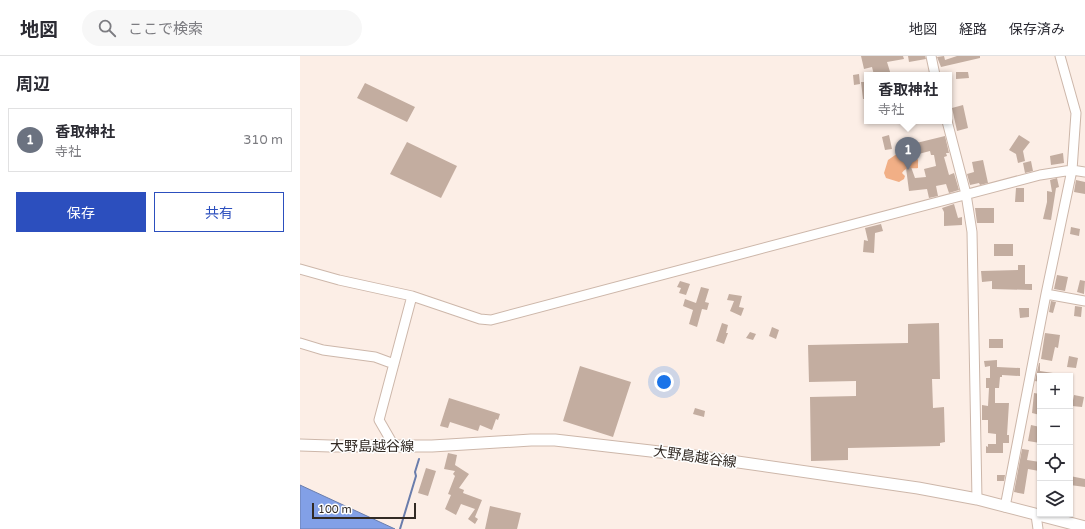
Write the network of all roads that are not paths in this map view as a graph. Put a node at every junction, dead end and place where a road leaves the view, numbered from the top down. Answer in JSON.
{"nodes":[{"id":1,"x":931,"y":56,"type":"edge"},
{"id":2,"x":1060,"y":56,"type":"edge"},
{"id":3,"x":934,"y":72,"type":"edge"},
{"id":4,"x":948,"y":124,"type":"edge"},
{"id":5,"x":1072,"y":170,"type":"junction"},
{"id":6,"x":1085,"y":172,"type":"edge"},
{"id":7,"x":966,"y":194,"type":"junction"},
{"id":8,"x":300,"y":269,"type":"edge"},
{"id":9,"x":1046,"y":294,"type":"junction"},
{"id":10,"x":412,"y":296,"type":"junction"},
{"id":11,"x":1085,"y":301,"type":"edge"},
{"id":12,"x":300,"y":343,"type":"edge"},
{"id":13,"x":394,"y":364,"type":"junction"},
{"id":14,"x":300,"y":445,"type":"edge"},
{"id":15,"x":394,"y":446,"type":"junction"},
{"id":16,"x":977,"y":499,"type":"junction"},
{"id":17,"x":1005,"y":506,"type":"junction"},
{"id":18,"x":1036,"y":515,"type":"junction"},
{"id":19,"x":1085,"y":527,"type":"edge"},
{"id":20,"x":1038,"y":529,"type":"edge"}],
"edges":[{"from":1,"to":3,"type":"street"},
{"from":2,"to":5,"type":"street"},
{"from":4,"to":7,"type":"street"},
{"from":5,"to":6,"type":"street"},
{"from":5,"to":7,"type":"street"},
{"from":5,"to":9,"type":"street"},
{"from":7,"to":10,"type":"street"},
{"from":7,"to":16,"type":"street"},
{"from":8,"to":10,"type":"street"},
{"from":9,"to":11,"type":"street"},
{"from":9,"to":17,"type":"street"},
{"from":10,"to":13,"type":"street"},
{"from":12,"to":13,"type":"street"},
{"from":13,"to":15,"type":"street"},
{"from":14,"to":15,"type":"main road","name":"大野島越谷線"},
{"from":15,"to":16,"type":"main road","name":"大野島越谷線"},
{"from":16,"to":17,"type":"main road","name":"大野島越谷線"},
{"from":17,"to":18,"type":"main road","name":"大野島越谷線"},
{"from":18,"to":19,"type":"main road","name":"大野島越谷線"},
{"from":18,"to":20,"type":"street"}]}
